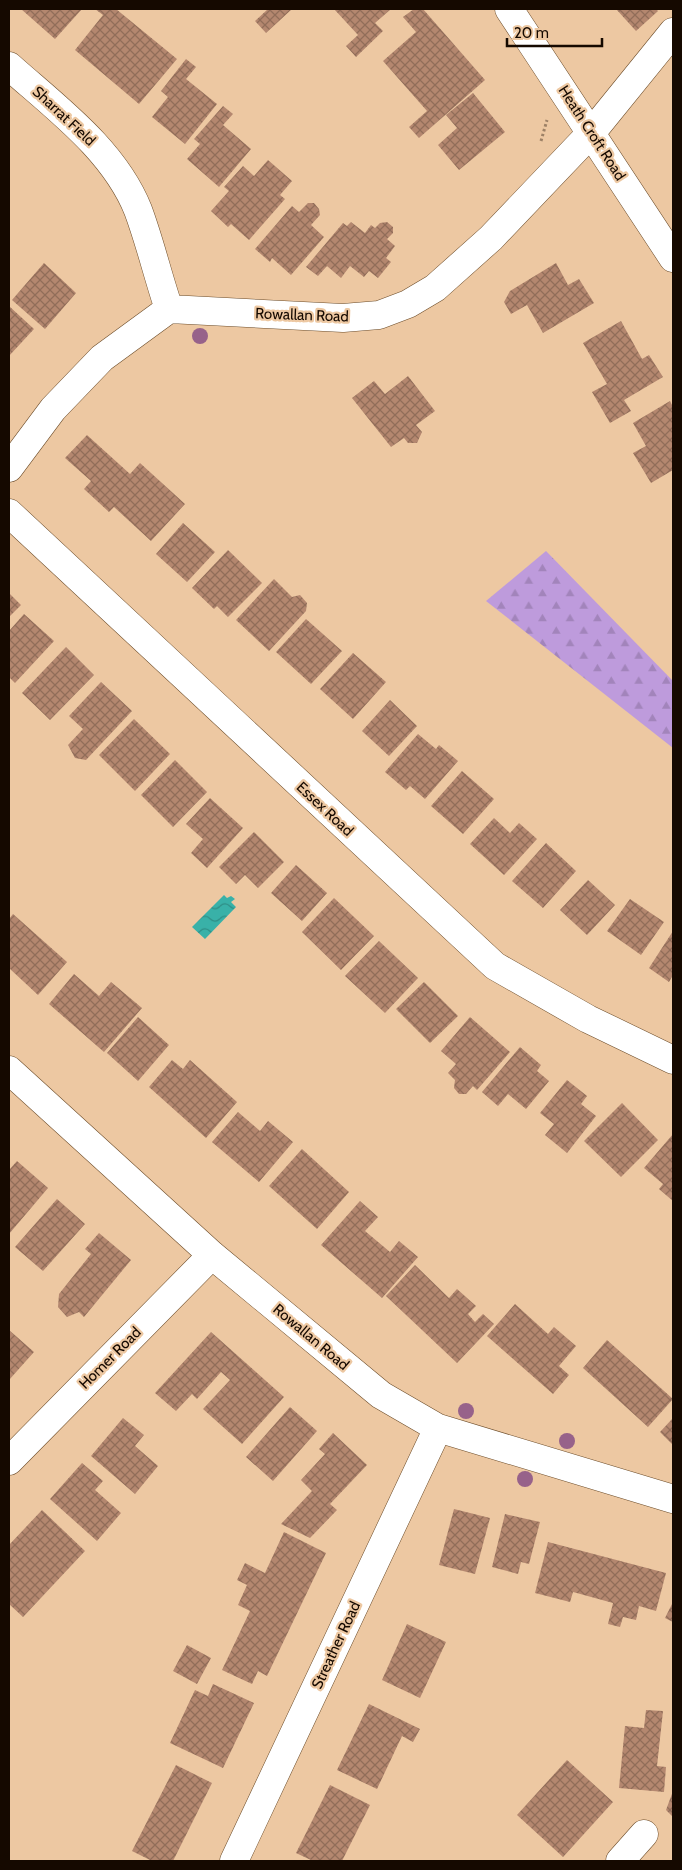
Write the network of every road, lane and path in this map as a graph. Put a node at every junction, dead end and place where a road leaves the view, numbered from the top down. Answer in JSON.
{"nodes":[{"id":1,"x":509,"y":9,"type":"edge"},
{"id":2,"x":673,"y":32,"type":"edge"},
{"id":3,"x":9,"y":66,"type":"edge"},
{"id":4,"x":548,"y":117,"type":"dead end"},
{"id":5,"x":592,"y":132,"type":"junction"},
{"id":6,"x":541,"y":143,"type":"dead end"},
{"id":7,"x":673,"y":258,"type":"edge"},
{"id":8,"x":169,"y":309,"type":"junction"},
{"id":9,"x":9,"y":468,"type":"edge"},
{"id":10,"x":9,"y":513,"type":"edge"},
{"id":11,"x":673,"y":1060,"type":"edge"},
{"id":12,"x":9,"y":1070,"type":"edge"},
{"id":13,"x":212,"y":1255,"type":"junction"},
{"id":14,"x":438,"y":1428,"type":"junction"},
{"id":15,"x":9,"y":1461,"type":"edge"},
{"id":16,"x":673,"y":1499,"type":"edge"},
{"id":17,"x":644,"y":1834,"type":"dead end"},
{"id":18,"x":234,"y":1861,"type":"edge"},
{"id":19,"x":622,"y":1861,"type":"edge"}],
"edges":[{"from":1,"to":5,"type":"street","name":"Heath Croft Road"},
{"from":2,"to":5,"type":"street","name":"Rowallan Road"},
{"from":3,"to":8,"type":"street","name":"Sharrat Field"},
{"from":4,"to":6,"type":"path"},
{"from":5,"to":7,"type":"street","name":"Heath Croft Road"},
{"from":5,"to":8,"type":"street","name":"Rowallan Road"},
{"from":8,"to":9,"type":"street"},
{"from":10,"to":11,"type":"street","name":"Essex Road"},
{"from":12,"to":13,"type":"street","name":"Rowallan Road"},
{"from":13,"to":14,"type":"street","name":"Rowallan Road"},
{"from":13,"to":15,"type":"street","name":"Homer Road"},
{"from":14,"to":16,"type":"street","name":"Rowallan Road"},
{"from":14,"to":18,"type":"street","name":"Streather Road"},
{"from":17,"to":19,"type":"street"}]}
